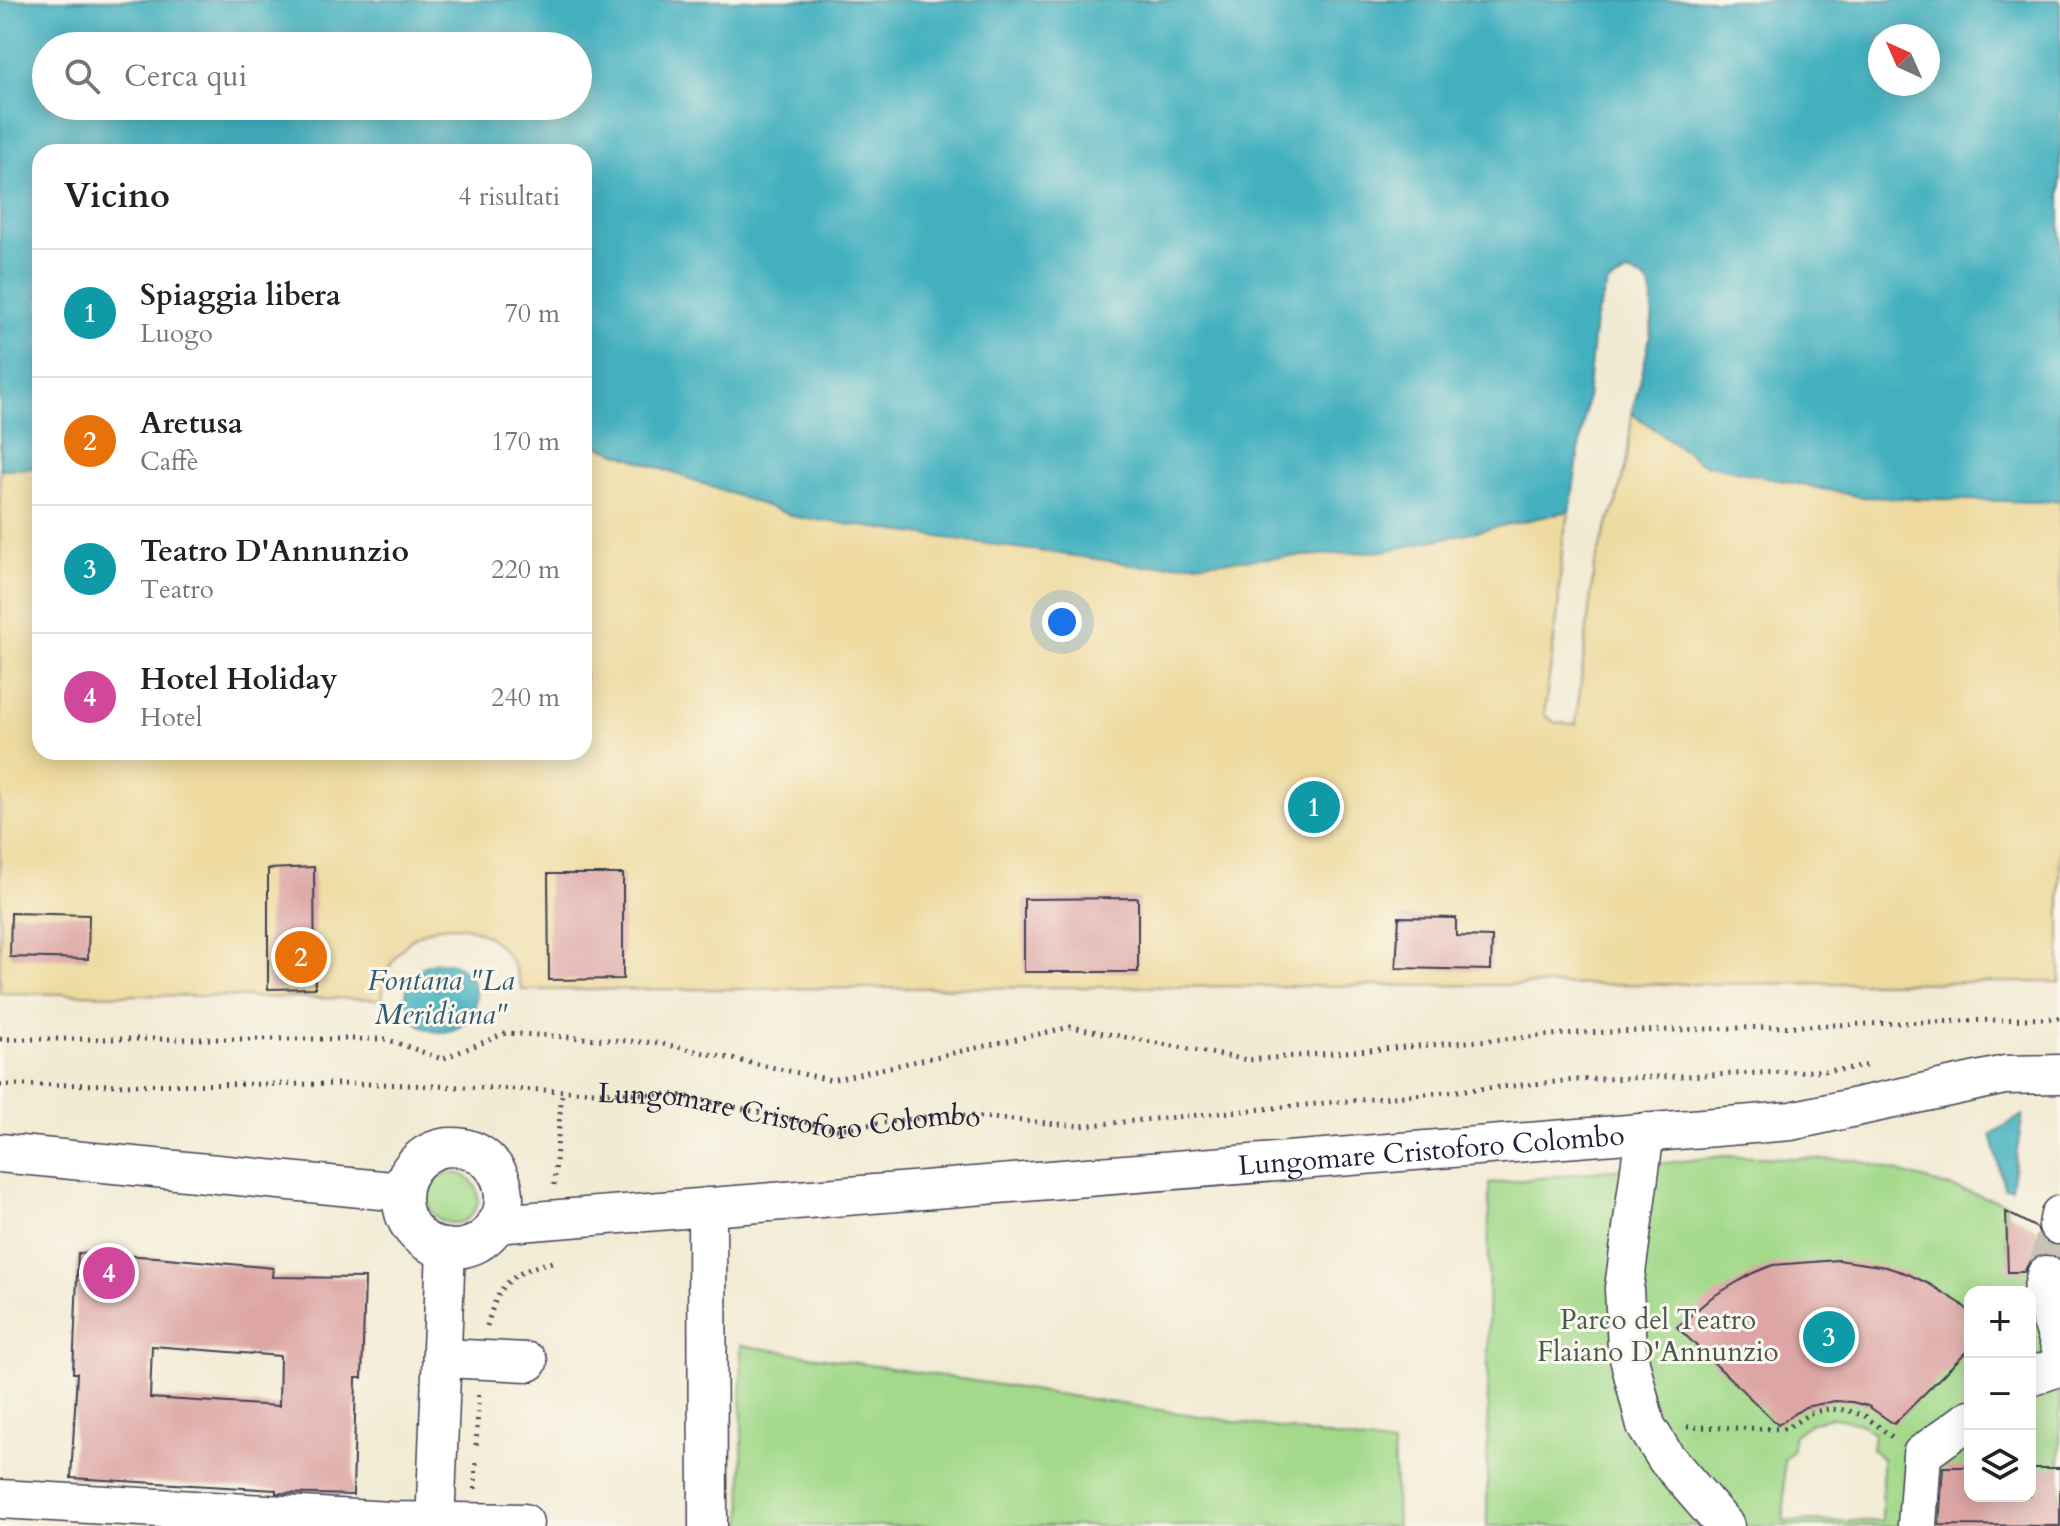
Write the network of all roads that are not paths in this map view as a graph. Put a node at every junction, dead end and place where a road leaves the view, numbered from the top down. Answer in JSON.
{"nodes":[{"id":1,"x":2060,"y":1074,"type":"edge"},
{"id":2,"x":1645,"y":1132,"type":"junction"},
{"id":3,"x":0,"y":1153,"type":"edge"},
{"id":4,"x":402,"y":1192,"type":"junction"},
{"id":5,"x":707,"y":1207,"type":"junction"},
{"id":6,"x":496,"y":1224,"type":"junction"},
{"id":7,"x":446,"y":1248,"type":"junction"},
{"id":8,"x":2046,"y":1275,"type":"tunnel mouth"},
{"id":9,"x":2060,"y":1345,"type":"edge"},
{"id":10,"x":442,"y":1358,"type":"junction"},
{"id":11,"x":528,"y":1362,"type":"dead end"},
{"id":12,"x":2060,"y":1363,"type":"edge"},
{"id":13,"x":2036,"y":1375,"type":"edge"},
{"id":14,"x":1964,"y":1423,"type":"edge"},
{"id":15,"x":0,"y":1499,"type":"edge"},
{"id":16,"x":524,"y":1523,"type":"dead end"},
{"id":17,"x":435,"y":1524,"type":"edge"},
{"id":18,"x":708,"y":1526,"type":"edge"},
{"id":19,"x":1725,"y":1526,"type":"edge"},
{"id":20,"x":1917,"y":1526,"type":"edge"}],
"edges":[{"from":1,"to":2,"type":"street","name":"Lungomare Cristoforo Colombo"},
{"from":2,"to":5,"type":"street","name":"Lungomare Cristoforo Colombo"},
{"from":2,"to":19,"type":"street"},
{"from":3,"to":4,"type":"street"},
{"from":4,"to":6,"type":"street"},
{"from":4,"to":7,"type":"street"},
{"from":5,"to":6,"type":"street","name":"Lungomare Cristoforo Colombo"},
{"from":5,"to":18,"type":"street"},
{"from":6,"to":7,"type":"street"},
{"from":7,"to":10,"type":"street"},
{"from":8,"to":9,"type":"street"},
{"from":10,"to":11,"type":"street"},
{"from":10,"to":17,"type":"street"},
{"from":12,"to":13,"type":"street"},
{"from":14,"to":20,"type":"street"},
{"from":15,"to":17,"type":"street"},
{"from":16,"to":17,"type":"street"}]}
